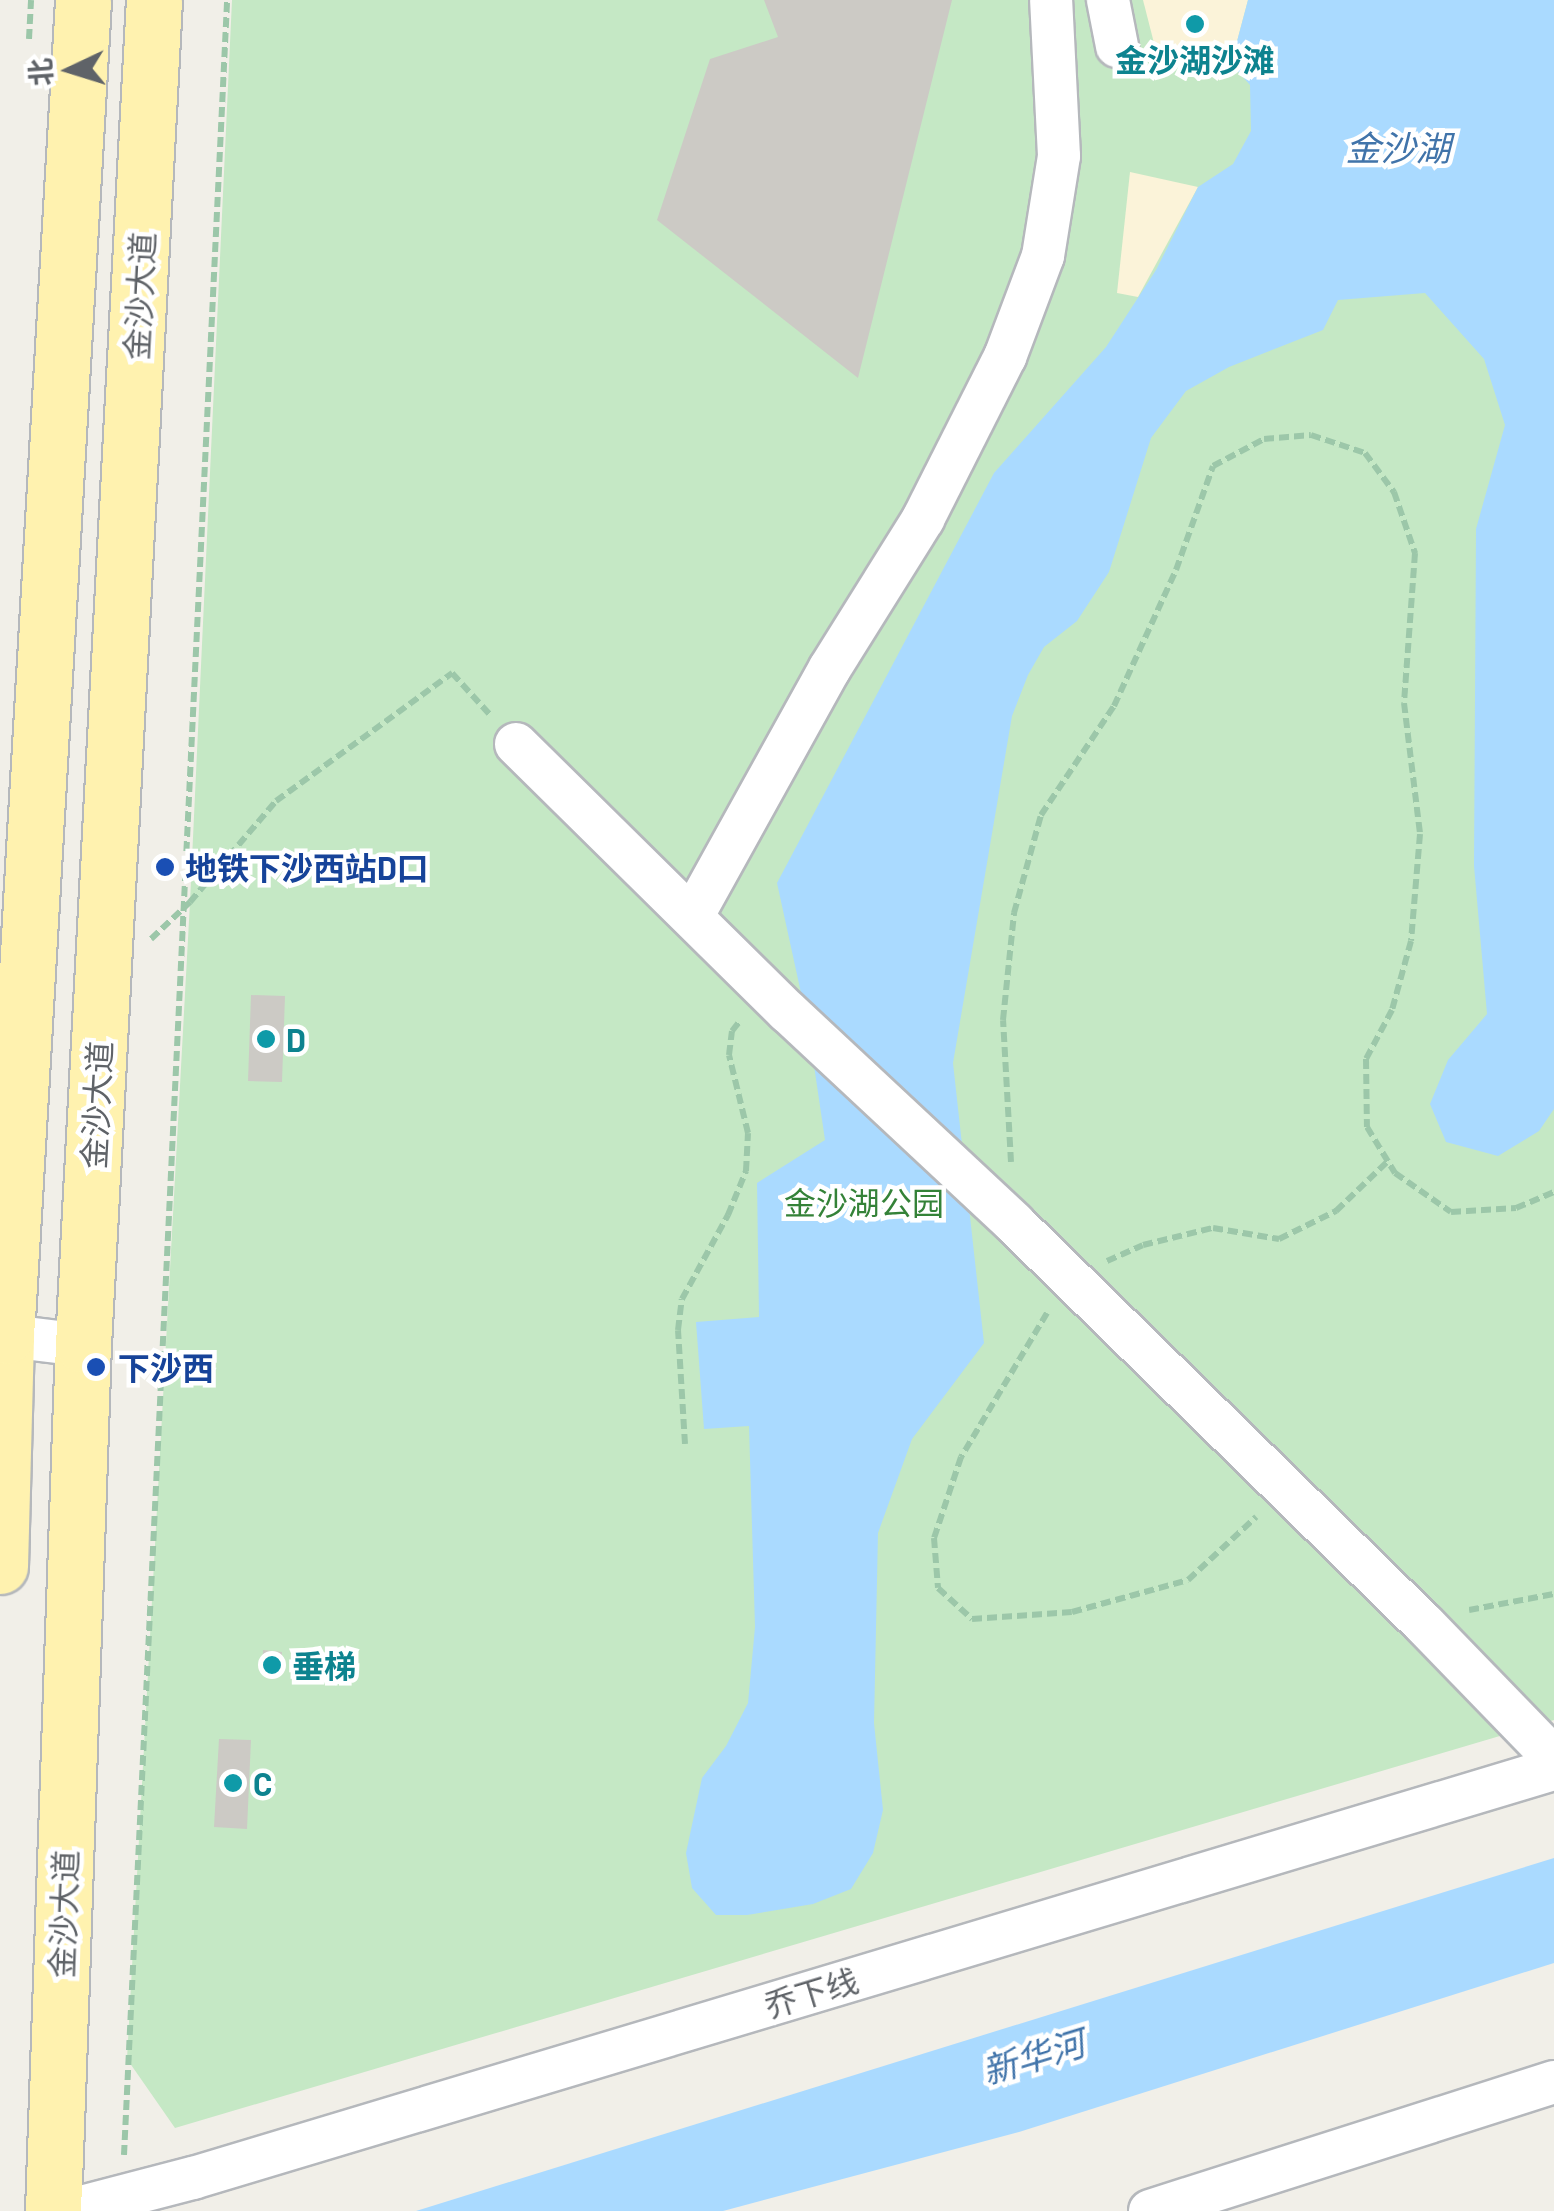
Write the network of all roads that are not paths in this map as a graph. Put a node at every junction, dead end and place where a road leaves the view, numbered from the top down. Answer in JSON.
{"nodes":[{"id":1,"x":83,"y":0,"type":"edge"},
{"id":2,"x":154,"y":0,"type":"edge"},
{"id":3,"x":1051,"y":0,"type":"edge"},
{"id":4,"x":1108,"y":0,"type":"edge"},
{"id":5,"x":1117,"y":46,"type":"dead end"},
{"id":6,"x":516,"y":744,"type":"road end"},
{"id":7,"x":693,"y":915,"type":"junction"},
{"id":8,"x":3,"y":1336,"type":"edge"},
{"id":9,"x":82,"y":1345,"type":"junction"},
{"id":10,"x":0,"y":1566,"type":"edge"},
{"id":11,"x":1554,"y":1758,"type":"edge"},
{"id":12,"x":1554,"y":1769,"type":"edge"},
{"id":13,"x":1554,"y":2082,"type":"edge"},
{"id":14,"x":53,"y":2211,"type":"edge"},
{"id":15,"x":66,"y":2211,"type":"edge"},
{"id":16,"x":1150,"y":2211,"type":"edge"}],
"edges":[{"from":1,"to":8,"type":"main road"},
{"from":2,"to":9,"type":"main road","name":"金沙大道"},
{"from":3,"to":7,"type":"street"},
{"from":4,"to":5,"type":"street"},
{"from":6,"to":7,"type":"street"},
{"from":7,"to":11,"type":"street"},
{"from":8,"to":9,"type":"street"},
{"from":8,"to":10,"type":"main road"},
{"from":9,"to":14,"type":"main road","name":"金沙大道"},
{"from":12,"to":15,"type":"street","name":"乔下线"},
{"from":13,"to":16,"type":"street"}]}
